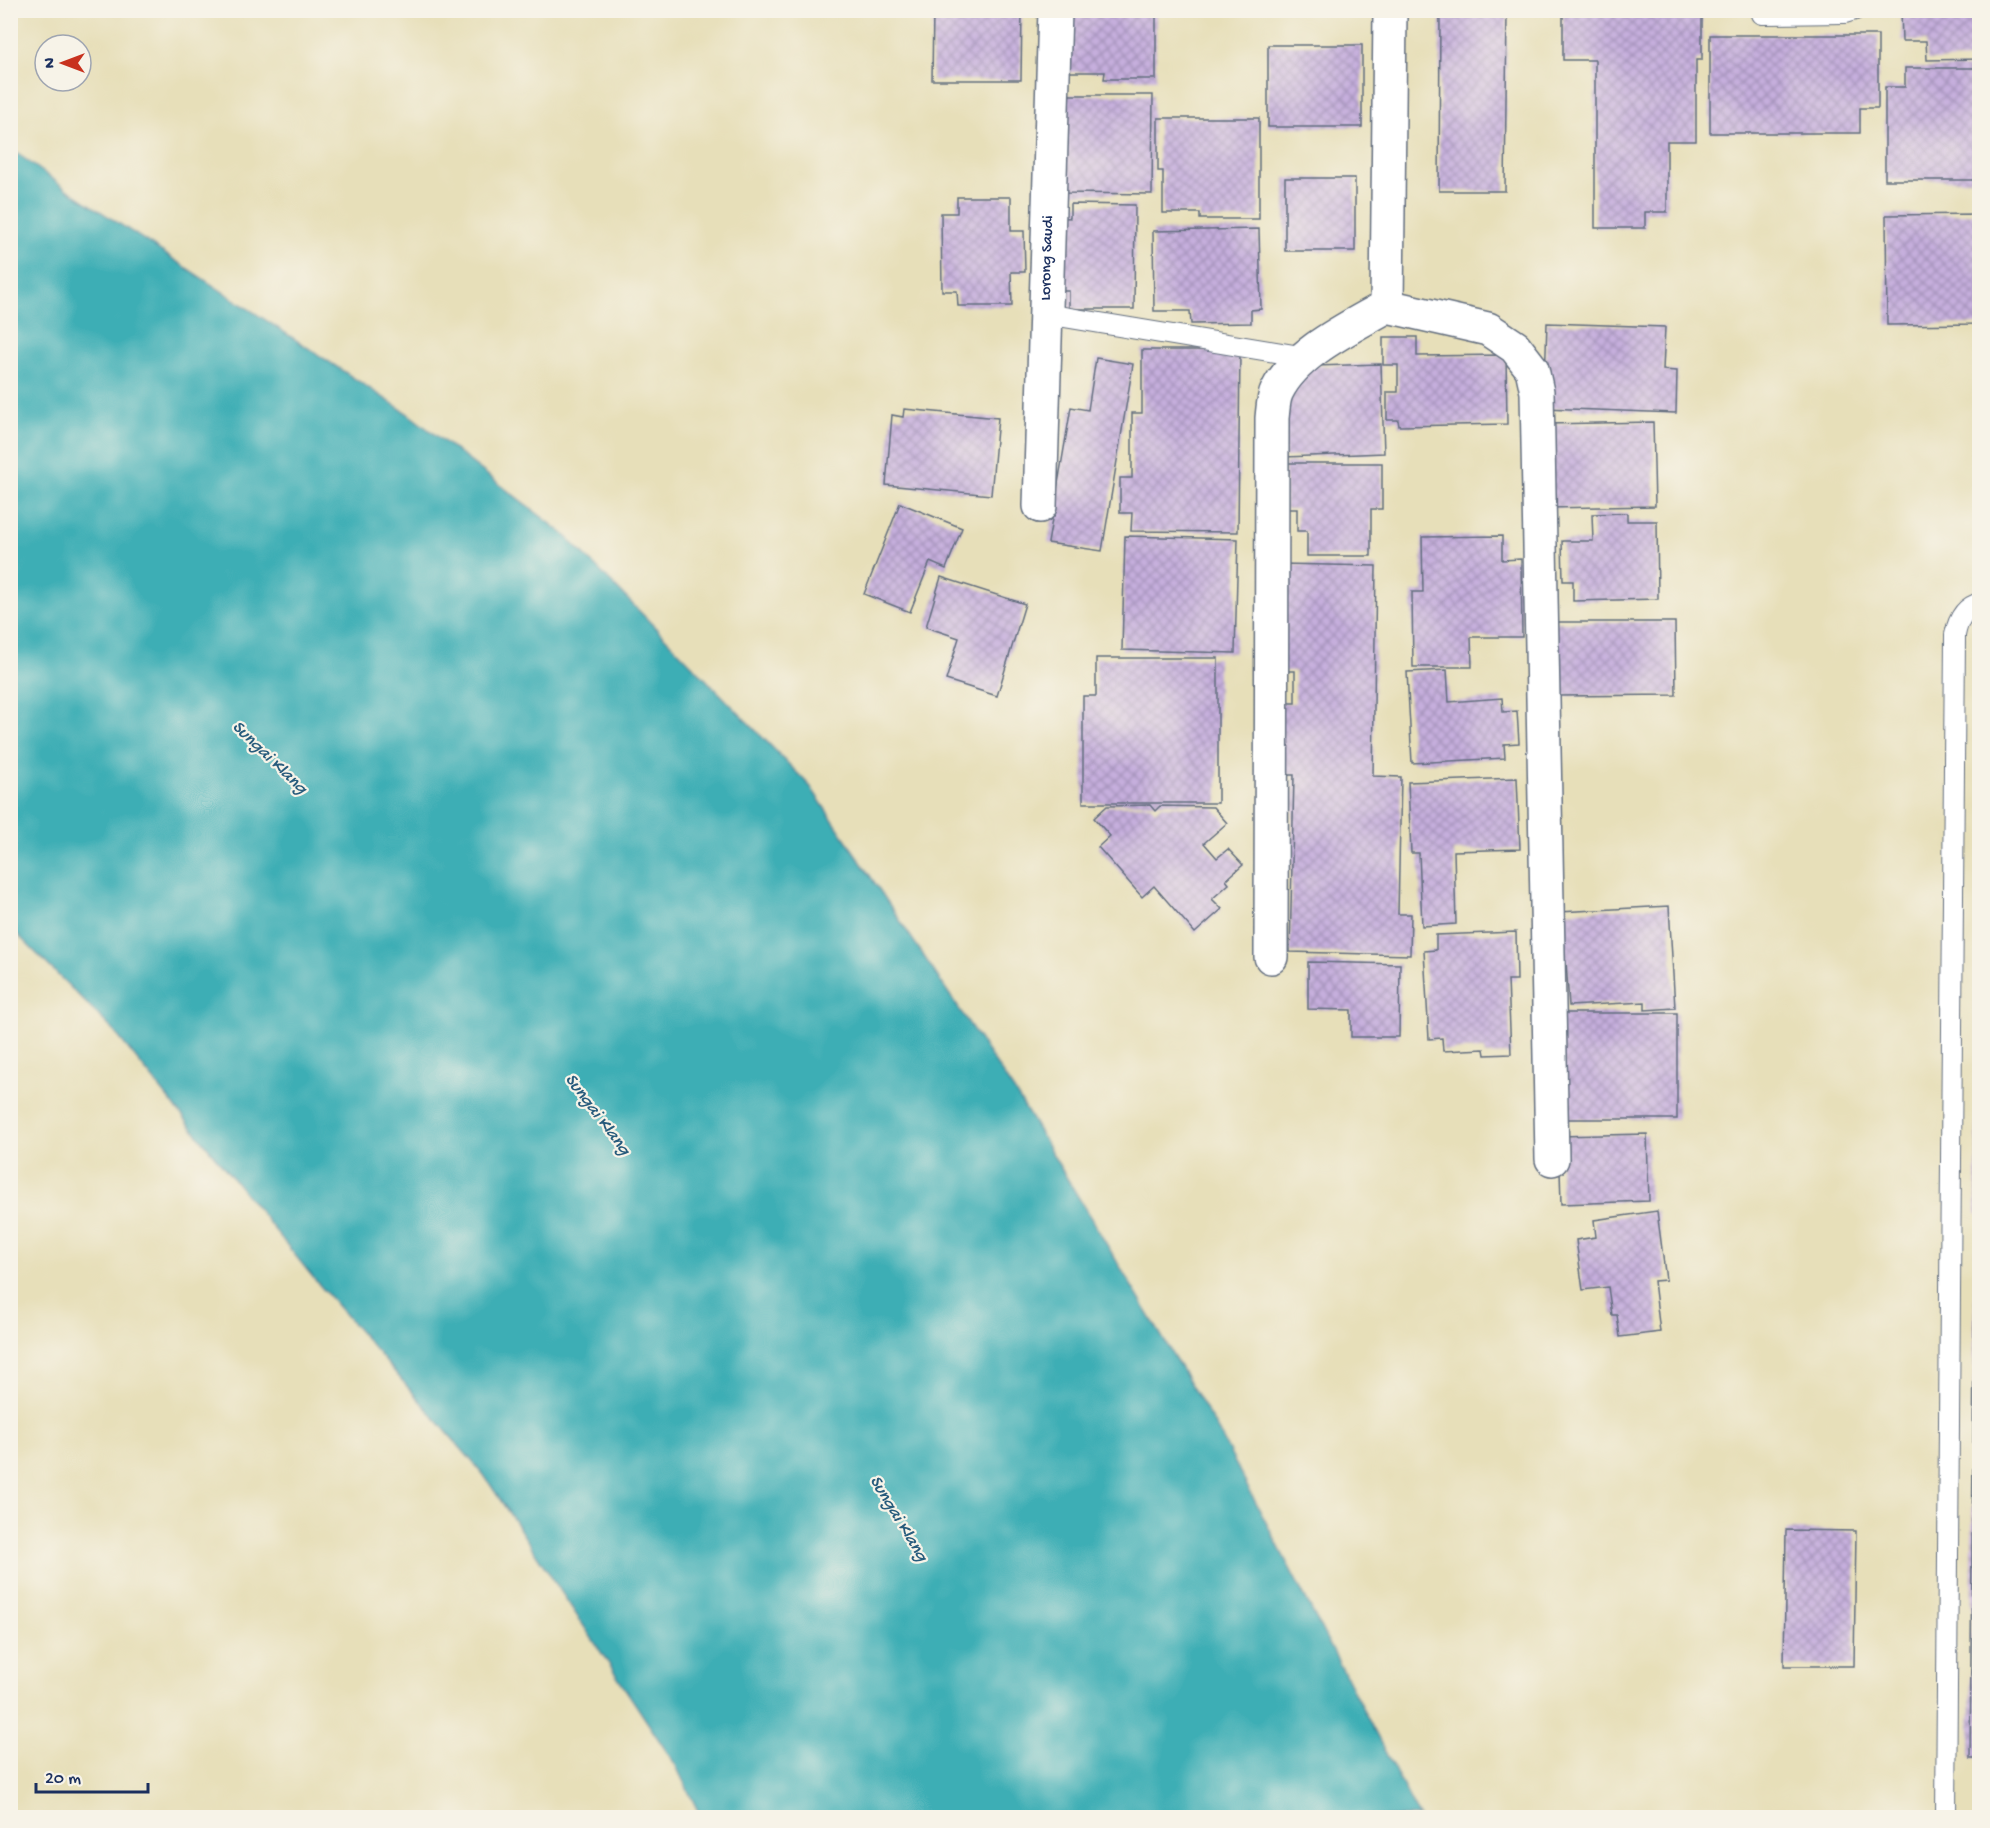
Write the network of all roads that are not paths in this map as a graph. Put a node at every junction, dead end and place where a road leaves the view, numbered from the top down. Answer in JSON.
{"nodes":[{"id":1,"x":1054,"y":10,"type":"edge"},
{"id":2,"x":1390,"y":10,"type":"edge"},
{"id":3,"x":1855,"y":10,"type":"edge"},
{"id":4,"x":1762,"y":14,"type":"dead end"},
{"id":5,"x":1387,"y":306,"type":"junction"},
{"id":6,"x":1046,"y":314,"type":"junction"},
{"id":7,"x":1306,"y":357,"type":"junction"},
{"id":8,"x":1040,"y":506,"type":"dead end"},
{"id":9,"x":1980,"y":603,"type":"edge"},
{"id":10,"x":1270,"y":957,"type":"dead end"},
{"id":11,"x":1552,"y":1159,"type":"dead end"},
{"id":12,"x":1946,"y":1818,"type":"edge"}],
"edges":[{"from":1,"to":6,"type":"street","name":"Lorong Saudi"},
{"from":2,"to":5,"type":"street"},
{"from":3,"to":4,"type":"lane"},
{"from":5,"to":7,"type":"street"},
{"from":5,"to":11,"type":"street"},
{"from":6,"to":7,"type":"lane"},
{"from":6,"to":8,"type":"street","name":"Lorong Saudi"},
{"from":7,"to":10,"type":"street"},
{"from":9,"to":12,"type":"lane"}]}
